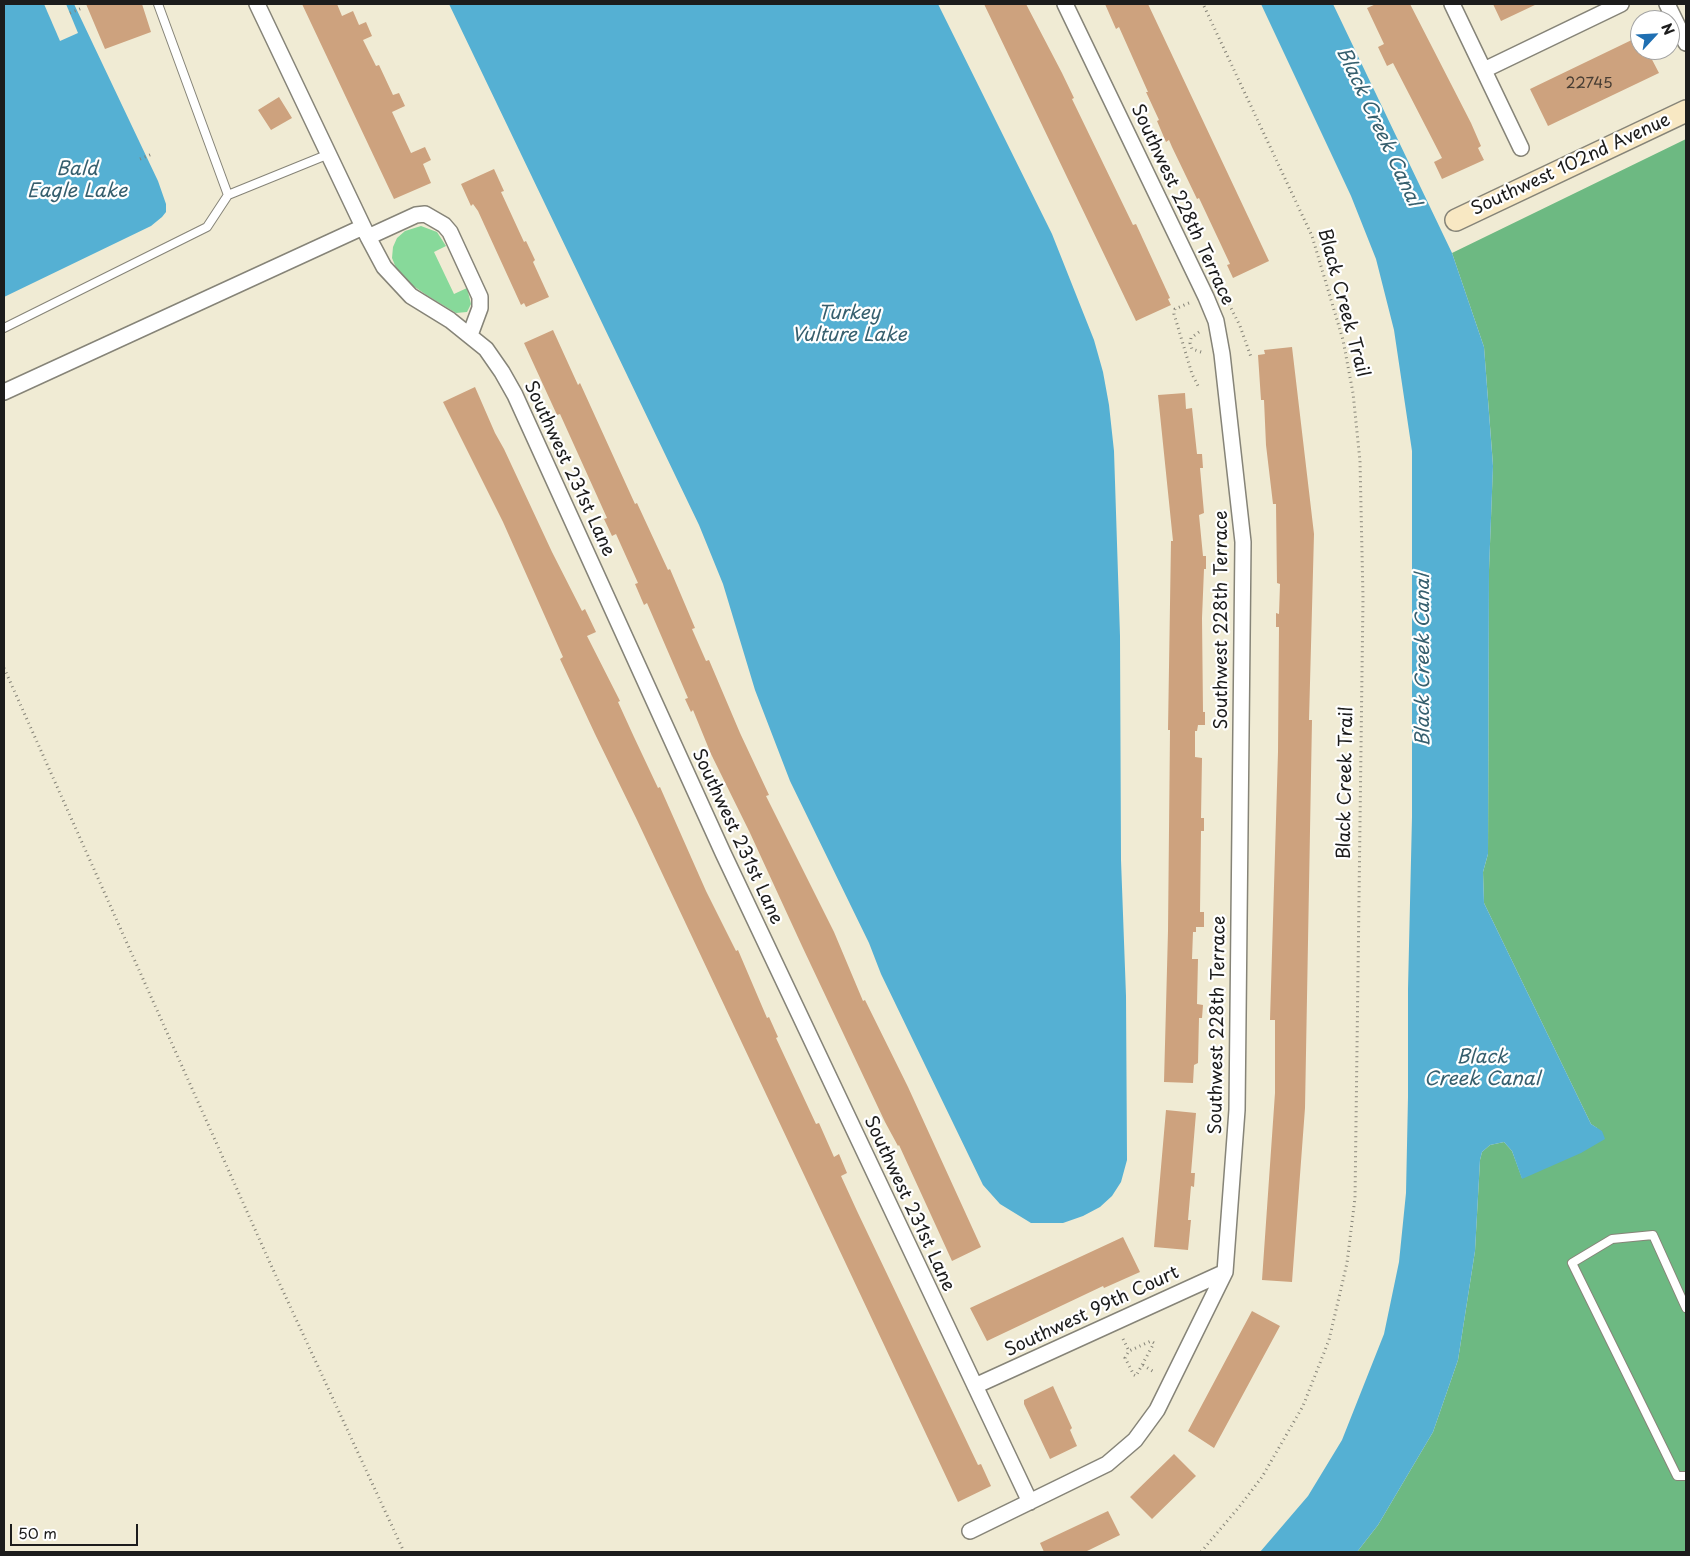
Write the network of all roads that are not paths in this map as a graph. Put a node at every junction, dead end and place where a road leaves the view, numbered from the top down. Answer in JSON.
{"nodes":[{"id":1,"x":158,"y":4,"type":"edge"},
{"id":2,"x":257,"y":4,"type":"edge"},
{"id":3,"x":1065,"y":4,"type":"edge"},
{"id":4,"x":1452,"y":4,"type":"edge"},
{"id":5,"x":1621,"y":4,"type":"edge"},
{"id":6,"x":1667,"y":4,"type":"edge"},
{"id":7,"x":1686,"y":43,"type":"edge"},
{"id":8,"x":1484,"y":70,"type":"junction"},
{"id":9,"x":1686,"y":111,"type":"edge"},
{"id":10,"x":1521,"y":148,"type":"dead end"},
{"id":11,"x":328,"y":154,"type":"junction"},
{"id":12,"x":228,"y":195,"type":"junction"},
{"id":13,"x":1456,"y":220,"type":"dead end"},
{"id":14,"x":365,"y":232,"type":"junction"},
{"id":15,"x":4,"y":328,"type":"edge"},
{"id":16,"x":470,"y":335,"type":"junction"},
{"id":17,"x":4,"y":392,"type":"edge"},
{"id":18,"x":1225,"y":1272,"type":"junction"},
{"id":19,"x":1686,"y":1308,"type":"edge"},
{"id":20,"x":975,"y":1386,"type":"junction"},
{"id":21,"x":1686,"y":1476,"type":"edge"},
{"id":22,"x":1030,"y":1502,"type":"junction"},
{"id":23,"x":970,"y":1531,"type":"dead end"}],
"edges":[{"from":1,"to":12,"type":"lane"},
{"from":2,"to":11,"type":"street","name":"Southwest 231st Lane"},
{"from":3,"to":18,"type":"street","name":"Southwest 228th Terrace"},
{"from":4,"to":8,"type":"street"},
{"from":5,"to":8,"type":"street"},
{"from":6,"to":7,"type":"street"},
{"from":8,"to":10,"type":"street"},
{"from":9,"to":13,"type":"street","name":"Southwest 102nd Avenue"},
{"from":11,"to":12,"type":"lane"},
{"from":11,"to":14,"type":"street","name":"Southwest 231st Lane"},
{"from":12,"to":15,"type":"lane"},
{"from":14,"to":16,"type":"street","name":"Southwest 231st Lane"},
{"from":14,"to":16,"type":"street"},
{"from":14,"to":17,"type":"street"},
{"from":16,"to":20,"type":"street","name":"Southwest 231st Lane"},
{"from":18,"to":20,"type":"street","name":"Southwest 99th Court"},
{"from":18,"to":22,"type":"street"},
{"from":19,"to":21,"type":"lane"},
{"from":20,"to":22,"type":"street","name":"Southwest 231st Lane"},
{"from":22,"to":23,"type":"street"}]}
